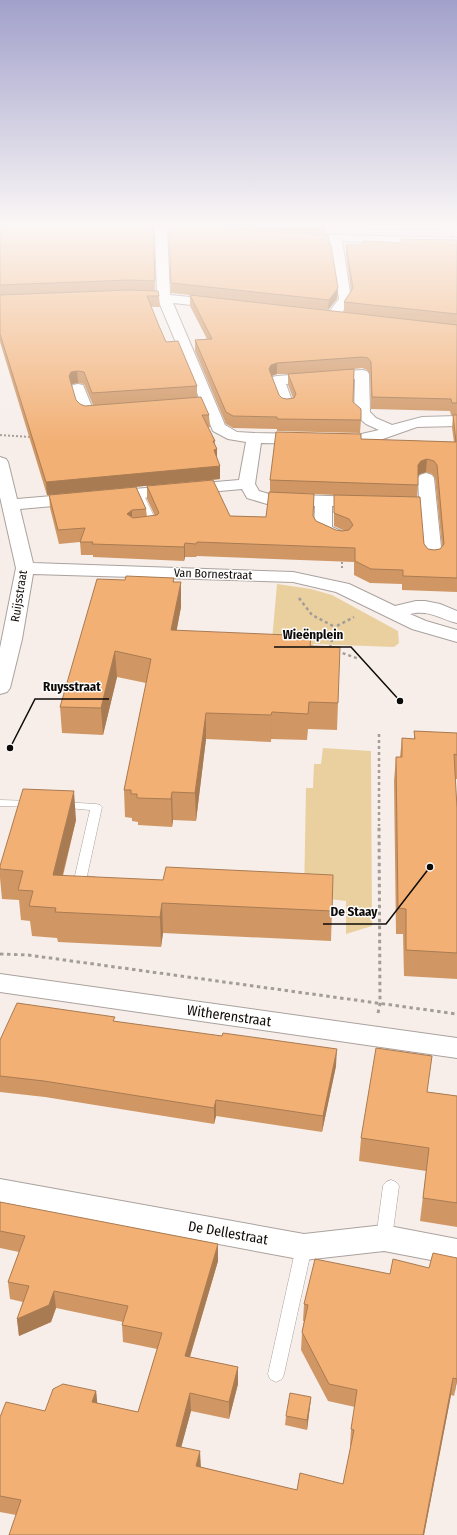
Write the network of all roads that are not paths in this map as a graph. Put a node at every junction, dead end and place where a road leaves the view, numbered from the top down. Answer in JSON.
{"nodes":[{"id":1,"x":165,"y":299,"type":"edge"},
{"id":2,"x":178,"y":299,"type":"edge"},
{"id":3,"x":345,"y":299,"type":"edge"},
{"id":4,"x":233,"y":305,"type":"edge"},
{"id":5,"x":317,"y":315,"type":"edge"},
{"id":6,"x":332,"y":317,"type":"junction"},
{"id":7,"x":348,"y":318,"type":"edge"},
{"id":8,"x":78,"y":388,"type":"dead end"},
{"id":9,"x":287,"y":406,"type":"edge"},
{"id":10,"x":124,"y":410,"type":"edge"},
{"id":11,"x":457,"y":421,"type":"edge"},
{"id":12,"x":393,"y":431,"type":"junction"},
{"id":13,"x":254,"y":438,"type":"junction"},
{"id":14,"x":0,"y":462,"type":"edge"},
{"id":15,"x":426,"y":478,"type":"dead end"},
{"id":16,"x":250,"y":489,"type":"junction"},
{"id":17,"x":139,"y":493,"type":"junction"},
{"id":18,"x":324,"y":501,"type":"junction"},
{"id":19,"x":428,"y":504,"type":"junction"},
{"id":20,"x":11,"y":505,"type":"junction"},
{"id":21,"x":258,"y":512,"type":"dead end"},
{"id":22,"x":140,"y":526,"type":"edge"},
{"id":23,"x":342,"y":538,"type":"edge"},
{"id":24,"x":433,"y":557,"type":"edge"},
{"id":25,"x":25,"y":568,"type":"junction"},
{"id":26,"x":393,"y":613,"type":"junction"},
{"id":27,"x":457,"y":617,"type":"edge"},
{"id":28,"x":457,"y":636,"type":"edge"},
{"id":29,"x":0,"y":688,"type":"edge"},
{"id":30,"x":0,"y":803,"type":"edge"},
{"id":31,"x":103,"y":880,"type":"edge"},
{"id":32,"x":0,"y":983,"type":"edge"},
{"id":33,"x":457,"y":1048,"type":"edge"},
{"id":34,"x":391,"y":1186,"type":"dead end"},
{"id":35,"x":0,"y":1191,"type":"edge"},
{"id":36,"x":384,"y":1238,"type":"junction"},
{"id":37,"x":304,"y":1247,"type":"junction"},
{"id":38,"x":457,"y":1252,"type":"edge"},
{"id":39,"x":276,"y":1374,"type":"dead end"}],
"edges":[{"from":1,"to":13,"type":"street"},
{"from":2,"to":4,"type":"street"},
{"from":3,"to":6,"type":"street"},
{"from":5,"to":6,"type":"street"},
{"from":6,"to":7,"type":"street"},
{"from":8,"to":10,"type":"street"},
{"from":9,"to":12,"type":"street"},
{"from":11,"to":12,"type":"street"},
{"from":12,"to":13,"type":"street"},
{"from":13,"to":16,"type":"street"},
{"from":14,"to":20,"type":"street","name":"Ruijsstraat"},
{"from":15,"to":19,"type":"street"},
{"from":16,"to":17,"type":"street"},
{"from":16,"to":18,"type":"street"},
{"from":16,"to":21,"type":"street"},
{"from":17,"to":20,"type":"street"},
{"from":17,"to":22,"type":"lane"},
{"from":18,"to":19,"type":"street"},
{"from":18,"to":23,"type":"street"},
{"from":19,"to":24,"type":"street"},
{"from":20,"to":25,"type":"street","name":"Ruijsstraat"},
{"from":25,"to":26,"type":"street","name":"Van Bornestraat"},
{"from":25,"to":29,"type":"street","name":"Ruijsstraat"},
{"from":26,"to":27,"type":"street"},
{"from":26,"to":28,"type":"street","name":"Van Bornestraat"},
{"from":30,"to":31,"type":"lane"},
{"from":32,"to":33,"type":"street","name":"Witherenstraat"},
{"from":34,"to":36,"type":"lane"},
{"from":35,"to":37,"type":"street","name":"De Dellestraat"},
{"from":36,"to":37,"type":"street","name":"De Dellestraat"},
{"from":36,"to":38,"type":"street","name":"De Dellestraat"},
{"from":37,"to":39,"type":"lane"}]}
